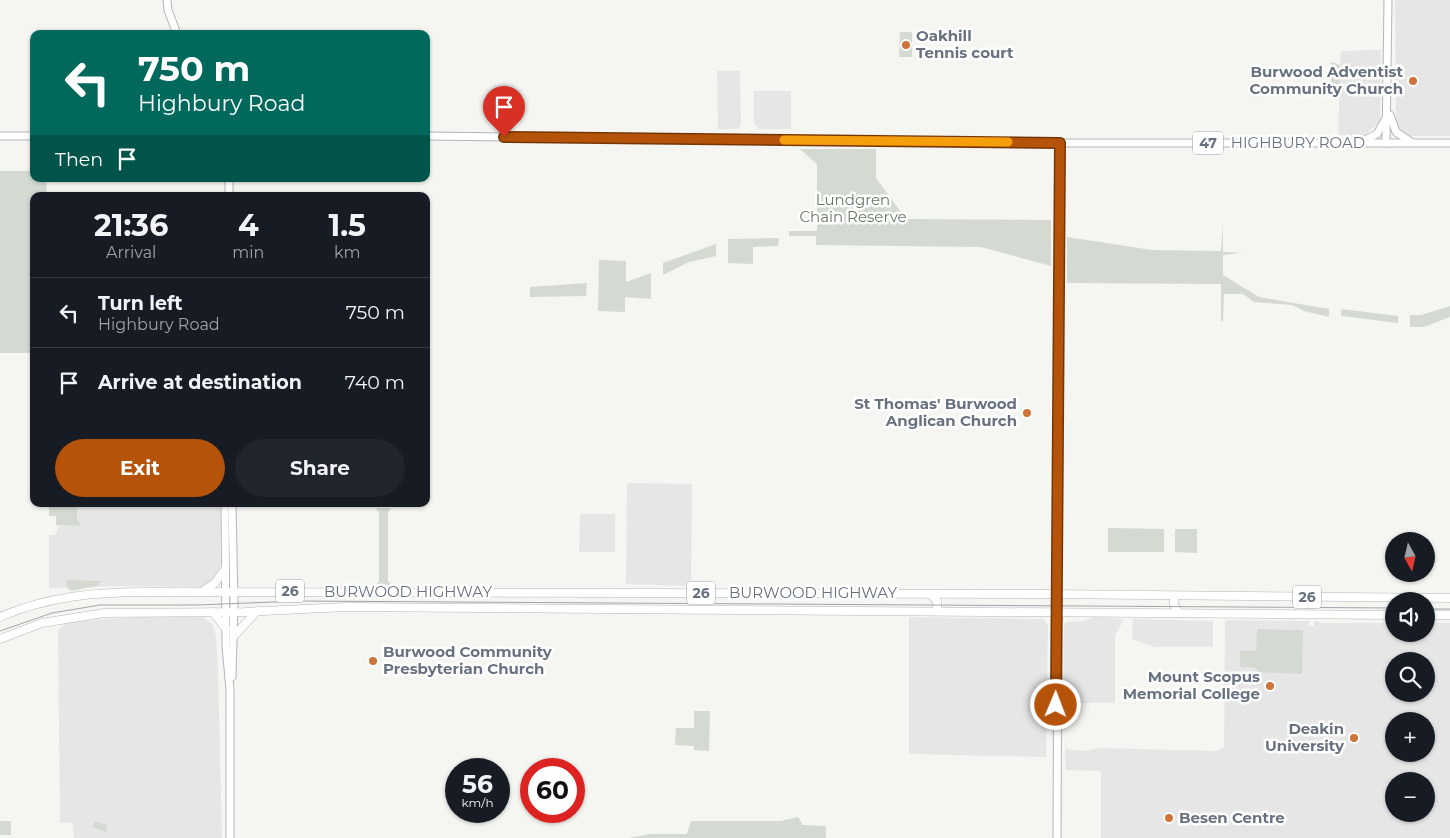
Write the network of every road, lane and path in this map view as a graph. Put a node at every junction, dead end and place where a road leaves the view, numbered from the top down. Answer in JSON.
{"nodes":[{"id":1,"x":167,"y":0,"type":"edge"},
{"id":2,"x":1388,"y":0,"type":"edge"},
{"id":3,"x":176,"y":30,"type":"edge"},
{"id":4,"x":1388,"y":105,"type":"junction"},
{"id":5,"x":0,"y":136,"type":"edge"},
{"id":6,"x":30,"y":136,"type":"edge"},
{"id":7,"x":430,"y":136,"type":"edge"},
{"id":8,"x":1060,"y":143,"type":"junction"},
{"id":9,"x":1414,"y":143,"type":"junction"},
{"id":10,"x":1450,"y":143,"type":"edge"},
{"id":11,"x":1356,"y":144,"type":"junction"},
{"id":12,"x":1386,"y":144,"type":"junction"},
{"id":13,"x":226,"y":507,"type":"edge"},
{"id":14,"x":232,"y":507,"type":"edge"},
{"id":15,"x":229,"y":524,"type":"junction"},
{"id":16,"x":225,"y":569,"type":"junction"},
{"id":17,"x":202,"y":592,"type":"junction"},
{"id":18,"x":225,"y":592,"type":"junction"},
{"id":19,"x":234,"y":592,"type":"junction"},
{"id":20,"x":345,"y":592,"type":"junction"},
{"id":21,"x":930,"y":594,"type":"junction"},
{"id":22,"x":1057,"y":594,"type":"junction"},
{"id":23,"x":1174,"y":596,"type":"junction"},
{"id":24,"x":1450,"y":598,"type":"edge"},
{"id":25,"x":345,"y":607,"type":"junction"},
{"id":26,"x":257,"y":611,"type":"junction"},
{"id":27,"x":938,"y":611,"type":"junction"},
{"id":28,"x":213,"y":612,"type":"junction"},
{"id":29,"x":230,"y":612,"type":"junction"},
{"id":30,"x":1057,"y":612,"type":"junction"},
{"id":31,"x":1179,"y":613,"type":"junction"},
{"id":32,"x":1385,"y":615,"type":"edge"},
{"id":33,"x":1435,"y":615,"type":"edge"},
{"id":34,"x":1450,"y":616,"type":"edge"},
{"id":35,"x":0,"y":617,"type":"edge"},
{"id":36,"x":226,"y":629,"type":"junction"},
{"id":37,"x":234,"y":636,"type":"junction"},
{"id":38,"x":0,"y":639,"type":"edge"},
{"id":39,"x":230,"y":690,"type":"junction"},
{"id":40,"x":230,"y":838,"type":"edge"},
{"id":41,"x":1057,"y":838,"type":"edge"}],
"edges":[{"from":1,"to":3,"type":"main road"},
{"from":2,"to":4,"type":"main road","number":"47"},
{"from":4,"to":9,"type":"main road"},
{"from":4,"to":11,"type":"main road","number":"47"},
{"from":4,"to":12,"type":"main road","number":"47"},
{"from":5,"to":6,"type":"main road"},
{"from":7,"to":8,"type":"main road","name":"HIGHBURY ROAD"},
{"from":8,"to":11,"type":"main road","name":"HIGHBURY ROAD","number":"47"},
{"from":8,"to":22,"type":"main road"},
{"from":9,"to":10,"type":"main road","name":"HIGHBURY ROAD"},
{"from":9,"to":12,"type":"main road","name":"HIGHBURY ROAD"},
{"from":11,"to":12,"type":"main road","name":"HIGHBURY ROAD","number":"47"},
{"from":13,"to":15,"type":"main road"},
{"from":14,"to":15,"type":"main road"},
{"from":15,"to":16,"type":"main road"},
{"from":15,"to":19,"type":"main road"},
{"from":16,"to":17,"type":"highway"},
{"from":16,"to":18,"type":"main road"},
{"from":17,"to":18,"type":"highway","name":"BURWOOD HIGHWAY","number":"26"},
{"from":17,"to":35,"type":"highway","name":"BURWOOD HIGHWAY","number":"26"},
{"from":18,"to":19,"type":"highway","name":"BURWOOD HIGHWAY","number":"26"},
{"from":18,"to":29,"type":"main road"},
{"from":19,"to":20,"type":"highway","name":"BURWOOD HIGHWAY","number":"26"},
{"from":19,"to":29,"type":"main road"},
{"from":20,"to":21,"type":"highway","name":"BURWOOD HIGHWAY","number":"26"},
{"from":20,"to":25,"type":"highway"},
{"from":21,"to":22,"type":"highway","name":"BURWOOD HIGHWAY","number":"26"},
{"from":21,"to":27,"type":"highway"},
{"from":22,"to":23,"type":"highway","name":"BURWOOD HIGHWAY","number":"26"},
{"from":22,"to":30,"type":"main road"},
{"from":23,"to":24,"type":"highway","name":"BURWOOD HIGHWAY","number":"26"},
{"from":23,"to":31,"type":"highway"},
{"from":25,"to":26,"type":"highway","name":"BURWOOD HIGHWAY","number":"26"},
{"from":25,"to":27,"type":"highway","name":"BURWOOD HIGHWAY","number":"26"},
{"from":26,"to":29,"type":"highway","name":"BURWOOD HIGHWAY","number":"26"},
{"from":26,"to":37,"type":"highway"},
{"from":27,"to":30,"type":"highway","name":"BURWOOD HIGHWAY","number":"26"},
{"from":28,"to":29,"type":"highway","name":"BURWOOD HIGHWAY","number":"26"},
{"from":28,"to":36,"type":"highway"},
{"from":28,"to":38,"type":"highway","name":"BURWOOD HIGHWAY","number":"26"},
{"from":29,"to":36,"type":"main road"},
{"from":29,"to":37,"type":"main road"},
{"from":30,"to":31,"type":"highway","name":"BURWOOD HIGHWAY","number":"26"},
{"from":30,"to":41,"type":"main road"},
{"from":31,"to":32,"type":"highway","name":"BURWOOD HIGHWAY","number":"26"},
{"from":33,"to":34,"type":"highway"},
{"from":36,"to":39,"type":"main road"},
{"from":37,"to":39,"type":"main road"},
{"from":39,"to":40,"type":"main road"}]}
